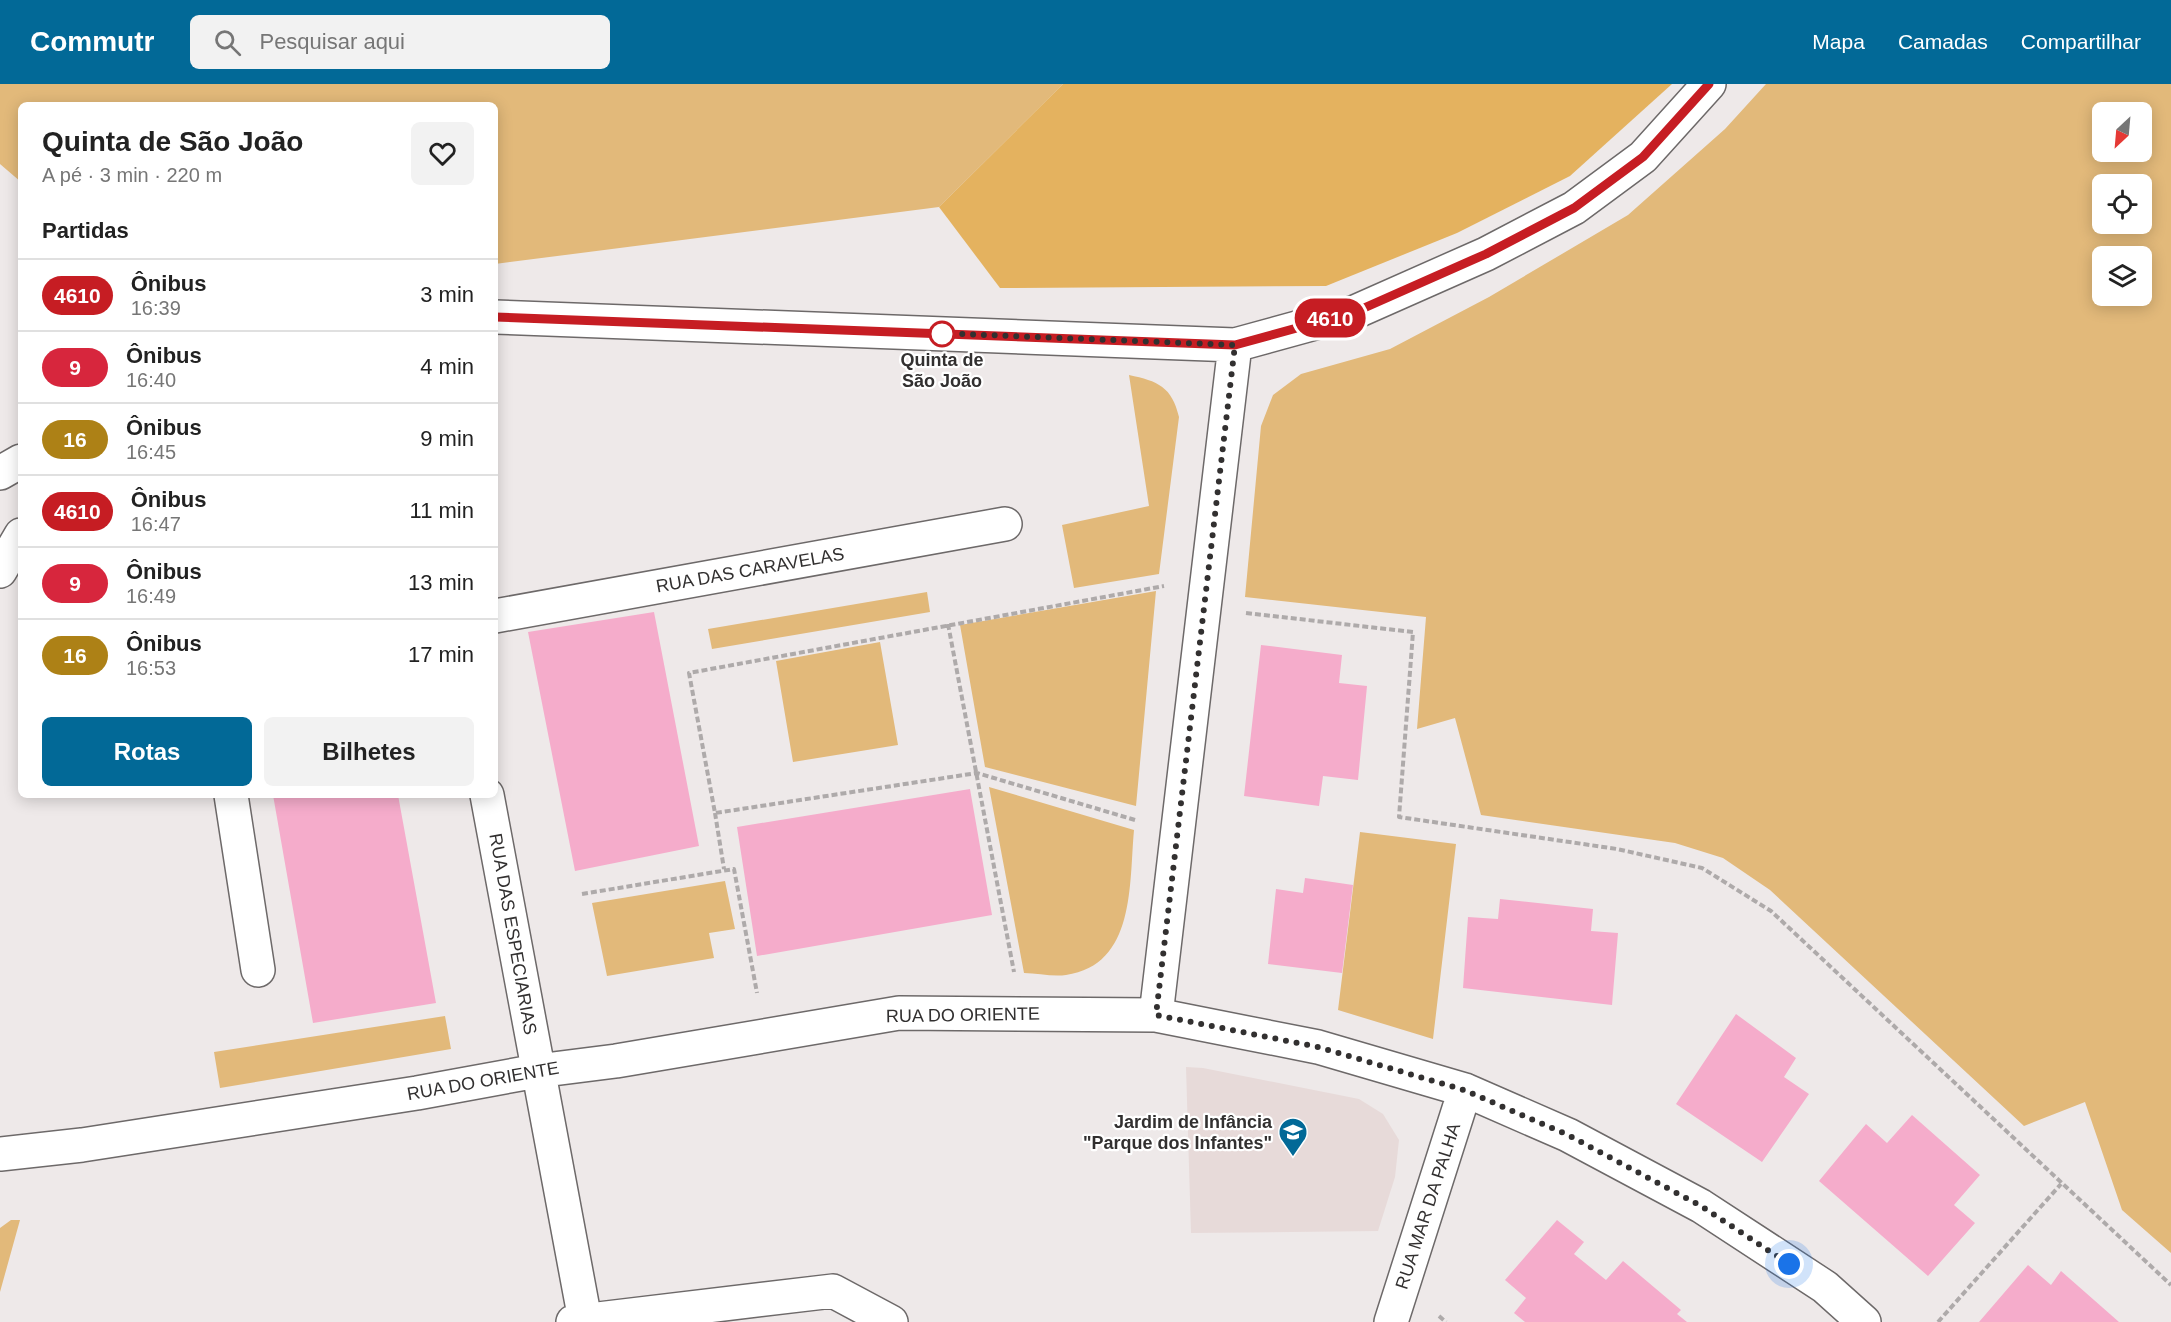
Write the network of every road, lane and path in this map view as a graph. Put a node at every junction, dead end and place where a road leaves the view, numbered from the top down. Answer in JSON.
{"nodes":[{"id":1,"x":1709,"y":84,"type":"edge"},
{"id":2,"x":498,"y":317,"type":"edge"},
{"id":3,"x":1235,"y":345,"type":"junction"},
{"id":4,"x":18,"y":463,"type":"edge"},
{"id":5,"x":0,"y":473,"type":"edge"},
{"id":6,"x":1005,"y":524,"type":"dead end"},
{"id":7,"x":18,"y":540,"type":"edge"},
{"id":8,"x":0,"y":571,"type":"edge"},
{"id":9,"x":1170,"y":585,"type":"dead end"},
{"id":10,"x":1237,"y":612,"type":"dead end"},
{"id":11,"x":498,"y":615,"type":"edge"},
{"id":12,"x":948,"y":624,"type":"junction"},
{"id":13,"x":977,"y":773,"type":"junction"},
{"id":14,"x":231,"y":798,"type":"edge"},
{"id":15,"x":488,"y":798,"type":"edge"},
{"id":16,"x":716,"y":813,"type":"junction"},
{"id":17,"x":1144,"y":823,"type":"dead end"},
{"id":18,"x":724,"y":869,"type":"junction"},
{"id":19,"x":582,"y":894,"type":"dead end"},
{"id":20,"x":258,"y":970,"type":"dead end"},
{"id":21,"x":1015,"y":979,"type":"dead end"},
{"id":22,"x":758,"y":998,"type":"dead end"},
{"id":23,"x":1156,"y":1015,"type":"junction"},
{"id":24,"x":537,"y":1071,"type":"junction"},
{"id":25,"x":1464,"y":1090,"type":"junction"},
{"id":26,"x":0,"y":1154,"type":"edge"},
{"id":27,"x":2061,"y":1184,"type":"junction"},
{"id":28,"x":2171,"y":1285,"type":"edge"},
{"id":29,"x":1439,"y":1316,"type":"dead end"},
{"id":30,"x":579,"y":1321,"type":"edge"},
{"id":31,"x":891,"y":1322,"type":"edge"},
{"id":32,"x":1391,"y":1322,"type":"edge"},
{"id":33,"x":1446,"y":1322,"type":"edge"},
{"id":34,"x":1864,"y":1322,"type":"edge"},
{"id":35,"x":1938,"y":1322,"type":"edge"}],
"edges":[{"from":1,"to":3,"type":"street"},
{"from":2,"to":3,"type":"street"},
{"from":3,"to":23,"type":"street"},
{"from":4,"to":5,"type":"street"},
{"from":6,"to":11,"type":"street","name":"RUA DAS CARAVELAS"},
{"from":7,"to":8,"type":"street"},
{"from":9,"to":12,"type":"path"},
{"from":10,"to":27,"type":"path"},
{"from":12,"to":13,"type":"path"},
{"from":12,"to":16,"type":"path"},
{"from":13,"to":16,"type":"path"},
{"from":13,"to":17,"type":"path"},
{"from":13,"to":21,"type":"path"},
{"from":14,"to":20,"type":"street"},
{"from":15,"to":24,"type":"street","name":"RUA DAS ESPECIARIAS"},
{"from":16,"to":18,"type":"path"},
{"from":18,"to":19,"type":"path"},
{"from":18,"to":22,"type":"path"},
{"from":23,"to":24,"type":"street","name":"RUA DO ORIENTE"},
{"from":23,"to":25,"type":"street","name":"RUA DO ORIENTE"},
{"from":24,"to":26,"type":"street","name":"RUA DO ORIENTE"},
{"from":24,"to":30,"type":"street","name":"RUA DAS ESPECIARIAS"},
{"from":25,"to":32,"type":"street","name":"RUA MAR DA PALHA"},
{"from":25,"to":34,"type":"street","name":"RUA DO ORIENTE"},
{"from":27,"to":28,"type":"path"},
{"from":27,"to":35,"type":"path"},
{"from":29,"to":33,"type":"path"},
{"from":30,"to":31,"type":"street"}]}
